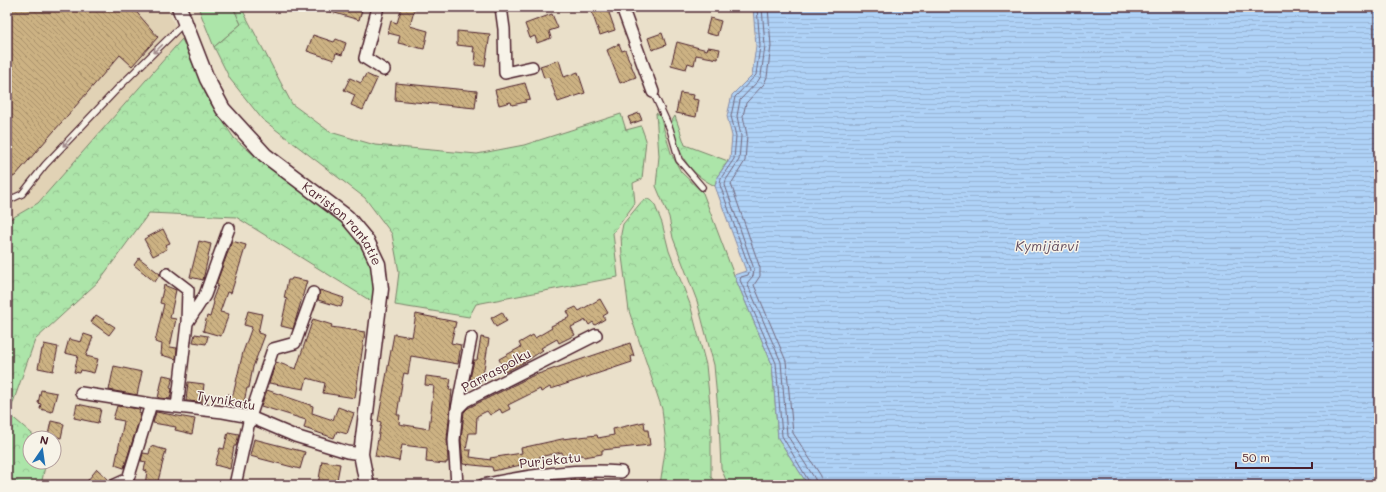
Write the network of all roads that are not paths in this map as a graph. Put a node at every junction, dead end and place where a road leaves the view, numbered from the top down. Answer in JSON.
{"nodes":[{"id":1,"x":179,"y":7,"type":"edge"},
{"id":2,"x":378,"y":7,"type":"edge"},
{"id":3,"x":501,"y":7,"type":"edge"},
{"id":4,"x":622,"y":7,"type":"edge"},
{"id":5,"x":186,"y":22,"type":"junction"},
{"id":6,"x":532,"y":67,"type":"dead end"},
{"id":7,"x":384,"y":70,"type":"dead end"},
{"id":8,"x":653,"y":92,"type":"joint"},
{"id":9,"x":702,"y":187,"type":"dead end"},
{"id":10,"x":7,"y":201,"type":"edge"},
{"id":11,"x":229,"y":228,"type":"dead end"},
{"id":12,"x":167,"y":274,"type":"dead end"},
{"id":13,"x":313,"y":293,"type":"dead end"},
{"id":14,"x":187,"y":323,"type":"junction"},
{"id":15,"x":596,"y":335,"type":"dead end"},
{"id":16,"x":471,"y":338,"type":"dead end"},
{"id":17,"x":81,"y":392,"type":"dead end"},
{"id":18,"x":151,"y":404,"type":"junction"},
{"id":19,"x":177,"y":407,"type":"junction"},
{"id":20,"x":457,"y":409,"type":"junction"},
{"id":21,"x":250,"y":417,"type":"junction"},
{"id":22,"x":361,"y":454,"type":"junction"},
{"id":23,"x":621,"y":472,"type":"dead end"},
{"id":24,"x":115,"y":485,"type":"edge"},
{"id":25,"x":235,"y":485,"type":"edge"},
{"id":26,"x":367,"y":485,"type":"edge"},
{"id":27,"x":457,"y":485,"type":"edge"},
{"id":28,"x":483,"y":485,"type":"edge"}],
"edges":[{"from":1,"to":5,"type":"street","name":"Kariston rantatie"},
{"from":2,"to":7,"type":"street"},
{"from":3,"to":6,"type":"street"},
{"from":4,"to":8,"type":"street"},
{"from":5,"to":10,"type":"lane","one_way":true},
{"from":5,"to":22,"type":"street","name":"Kariston rantatie"},
{"from":8,"to":9,"type":"lane"},
{"from":11,"to":14,"type":"street"},
{"from":12,"to":14,"type":"street"},
{"from":13,"to":21,"type":"street"},
{"from":14,"to":19,"type":"street"},
{"from":15,"to":20,"type":"street","name":"Parraspolku"},
{"from":16,"to":20,"type":"street"},
{"from":17,"to":18,"type":"street","name":"Tyynikatu"},
{"from":18,"to":19,"type":"street","name":"Tyynikatu"},
{"from":18,"to":24,"type":"street"},
{"from":19,"to":21,"type":"street","name":"Tyynikatu"},
{"from":20,"to":27,"type":"street","name":"Parraspolku"},
{"from":21,"to":22,"type":"street","name":"Tyynikatu"},
{"from":21,"to":25,"type":"street"},
{"from":22,"to":26,"type":"street","name":"Kariston rantatie"},
{"from":23,"to":28,"type":"street","name":"Purjekatu"}]}
